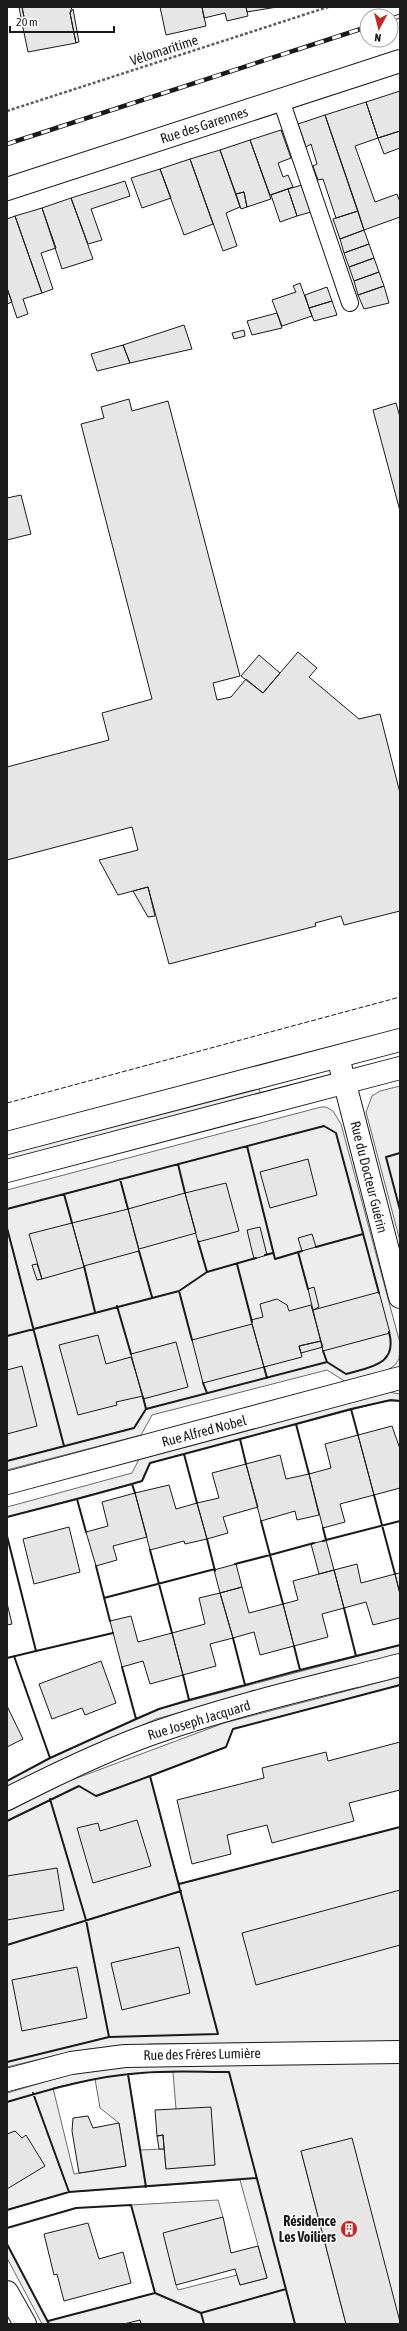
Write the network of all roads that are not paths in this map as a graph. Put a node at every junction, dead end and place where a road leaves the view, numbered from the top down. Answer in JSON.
{"nodes":[{"id":1,"x":400,"y":60,"type":"edge"},
{"id":2,"x":281,"y":100,"type":"junction"},
{"id":3,"x":7,"y":188,"type":"edge"},
{"id":4,"x":350,"y":303,"type":"dead end"},
{"id":5,"x":400,"y":1040,"type":"edge"},
{"id":6,"x":338,"y":1056,"type":"junction"},
{"id":7,"x":400,"y":1068,"type":"edge"},
{"id":8,"x":345,"y":1082,"type":"junction"},
{"id":9,"x":7,"y":1143,"type":"edge"},
{"id":10,"x":7,"y":1171,"type":"edge"},
{"id":11,"x":400,"y":1297,"type":"edge"},
{"id":12,"x":400,"y":1378,"type":"edge"},
{"id":13,"x":7,"y":1483,"type":"edge"},
{"id":14,"x":400,"y":1665,"type":"edge"},
{"id":15,"x":7,"y":1799,"type":"edge"},
{"id":16,"x":400,"y":2052,"type":"edge"},
{"id":17,"x":7,"y":2080,"type":"edge"},
{"id":18,"x":7,"y":2292,"type":"edge"},
{"id":19,"x":25,"y":2324,"type":"edge"}],
"edges":[{"from":1,"to":2,"type":"street","name":"Rue des Garennes"},
{"from":2,"to":3,"type":"street","name":"Rue des Garennes"},
{"from":2,"to":4,"type":"lane"},
{"from":5,"to":6,"type":"street"},
{"from":6,"to":8,"type":"street","name":"Rue du Docteur Guérin"},
{"from":6,"to":9,"type":"street"},
{"from":7,"to":8,"type":"street"},
{"from":8,"to":10,"type":"street"},
{"from":8,"to":11,"type":"street","name":"Rue du Docteur Guérin"},
{"from":12,"to":13,"type":"street","name":"Rue Alfred Nobel"},
{"from":14,"to":15,"type":"street","name":"Rue Joseph Jacquard"},
{"from":16,"to":17,"type":"street","name":"Rue des Frères Lumière"},
{"from":18,"to":19,"type":"street"}]}
